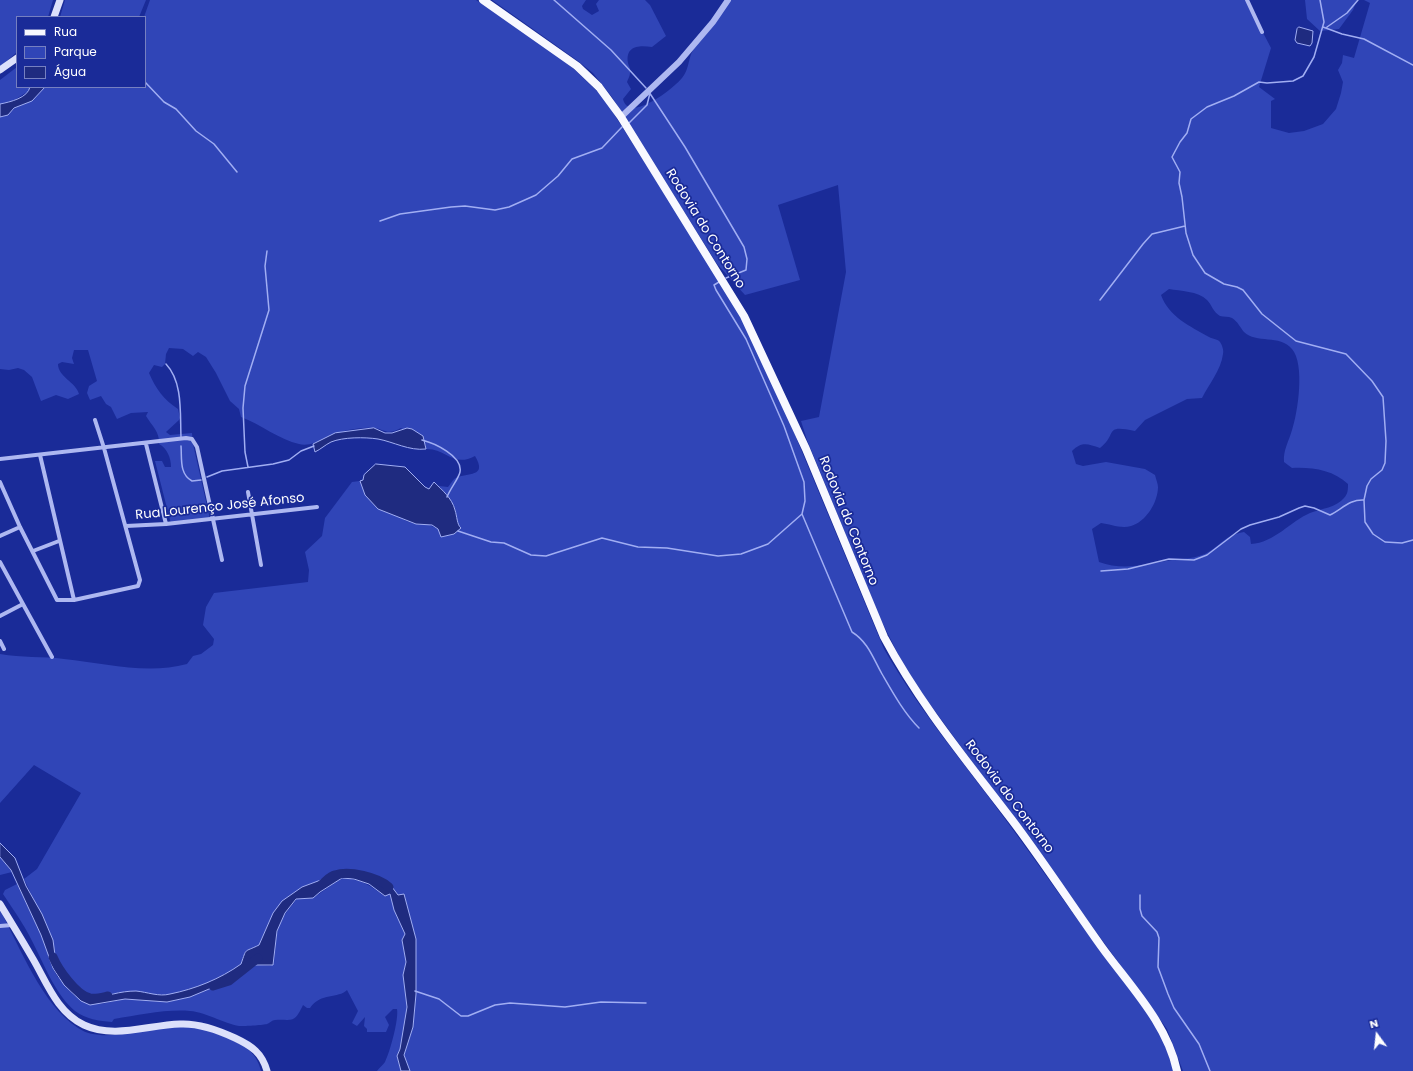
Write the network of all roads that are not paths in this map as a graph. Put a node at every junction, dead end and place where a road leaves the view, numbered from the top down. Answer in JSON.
{"nodes":[{"id":1,"x":60,"y":0,"type":"edge"},
{"id":2,"x":483,"y":0,"type":"edge"},
{"id":3,"x":728,"y":0,"type":"edge"},
{"id":4,"x":1247,"y":0,"type":"edge"},
{"id":5,"x":54,"y":16,"type":"edge"},
{"id":6,"x":1262,"y":32,"type":"dead end"},
{"id":7,"x":16,"y":59,"type":"edge"},
{"id":8,"x":0,"y":70,"type":"edge"},
{"id":9,"x":621,"y":117,"type":"junction"},
{"id":10,"x":95,"y":420,"type":"dead end"},
{"id":11,"x":146,"y":444,"type":"junction"},
{"id":12,"x":104,"y":448,"type":"junction"},
{"id":13,"x":40,"y":455,"type":"junction"},
{"id":14,"x":0,"y":459,"type":"edge"},
{"id":15,"x":0,"y":482,"type":"edge"},
{"id":16,"x":248,"y":492,"type":"dead end"},
{"id":17,"x":317,"y":507,"type":"dead end"},
{"id":18,"x":252,"y":514,"type":"junction"},
{"id":19,"x":212,"y":518,"type":"junction"},
{"id":20,"x":166,"y":524,"type":"junction"},
{"id":21,"x":126,"y":526,"type":"junction"},
{"id":22,"x":20,"y":527,"type":"junction"},
{"id":23,"x":0,"y":536,"type":"edge"},
{"id":24,"x":59,"y":541,"type":"junction"},
{"id":25,"x":33,"y":551,"type":"junction"},
{"id":26,"x":222,"y":560,"type":"dead end"},
{"id":27,"x":0,"y":562,"type":"edge"},
{"id":28,"x":261,"y":565,"type":"dead end"},
{"id":29,"x":5,"y":572,"type":"junction"},
{"id":30,"x":0,"y":575,"type":"edge"},
{"id":31,"x":74,"y":600,"type":"junction"},
{"id":32,"x":23,"y":604,"type":"junction"},
{"id":33,"x":0,"y":616,"type":"edge"},
{"id":34,"x":0,"y":641,"type":"edge"},
{"id":35,"x":4,"y":649,"type":"dead end"},
{"id":36,"x":52,"y":657,"type":"dead end"},
{"id":37,"x":0,"y":904,"type":"edge"},
{"id":38,"x":12,"y":925,"type":"junction"},
{"id":39,"x":0,"y":926,"type":"edge"},
{"id":40,"x":268,"y":1071,"type":"edge"},
{"id":41,"x":1177,"y":1071,"type":"edge"}],
"edges":[{"from":1,"to":5,"type":"main road"},
{"from":2,"to":9,"type":"main road","name":"Rodovia do Contorno"},
{"from":3,"to":9,"type":"street"},
{"from":4,"to":6,"type":"street"},
{"from":7,"to":8,"type":"main road"},
{"from":9,"to":41,"type":"main road","name":"Rodovia do Contorno"},
{"from":10,"to":12,"type":"street"},
{"from":11,"to":12,"type":"street"},
{"from":11,"to":19,"type":"street"},
{"from":11,"to":20,"type":"street"},
{"from":12,"to":13,"type":"street"},
{"from":12,"to":21,"type":"street"},
{"from":13,"to":14,"type":"street"},
{"from":13,"to":24,"type":"street"},
{"from":15,"to":22,"type":"street"},
{"from":16,"to":18,"type":"street"},
{"from":17,"to":18,"type":"street","name":"Rua Lourenço José Afonso"},
{"from":18,"to":19,"type":"street","name":"Rua Lourenço José Afonso"},
{"from":18,"to":28,"type":"street"},
{"from":19,"to":20,"type":"street","name":"Rua Lourenço José Afonso"},
{"from":19,"to":26,"type":"street"},
{"from":20,"to":21,"type":"street","name":"Rua Lourenço José Afonso"},
{"from":21,"to":31,"type":"street"},
{"from":22,"to":23,"type":"street"},
{"from":22,"to":25,"type":"street"},
{"from":24,"to":25,"type":"street"},
{"from":24,"to":31,"type":"street"},
{"from":25,"to":31,"type":"street"},
{"from":27,"to":29,"type":"street"},
{"from":29,"to":30,"type":"street"},
{"from":29,"to":32,"type":"street"},
{"from":32,"to":33,"type":"street"},
{"from":32,"to":36,"type":"street"},
{"from":34,"to":35,"type":"street"},
{"from":37,"to":38,"type":"main road"},
{"from":38,"to":39,"type":"street"},
{"from":38,"to":40,"type":"main road"}]}
